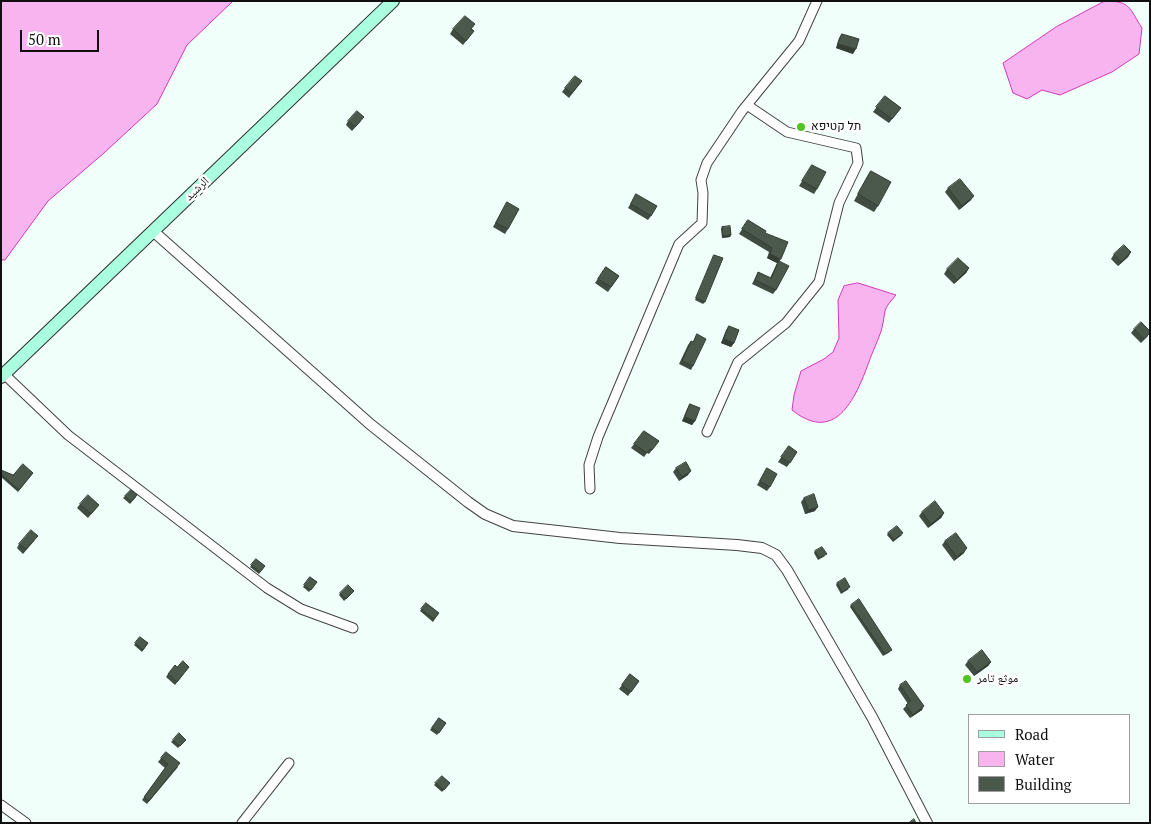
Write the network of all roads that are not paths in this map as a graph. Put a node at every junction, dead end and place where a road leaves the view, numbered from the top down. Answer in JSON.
{"nodes":[{"id":1,"x":393,"y":1,"type":"edge"},
{"id":2,"x":817,"y":1,"type":"edge"},
{"id":3,"x":747,"y":105,"type":"junction"},
{"id":4,"x":153,"y":230,"type":"junction"},
{"id":5,"x":2,"y":376,"type":"edge"},
{"id":6,"x":708,"y":432,"type":"dead end"},
{"id":7,"x":590,"y":489,"type":"dead end"},
{"id":8,"x":352,"y":628,"type":"dead end"},
{"id":9,"x":290,"y":763,"type":"dead end"},
{"id":10,"x":1,"y":805,"type":"edge"},
{"id":11,"x":26,"y":823,"type":"edge"},
{"id":12,"x":242,"y":823,"type":"edge"},
{"id":13,"x":927,"y":823,"type":"edge"}],
"edges":[{"from":1,"to":4,"type":"main road","name":"الرشيد"},
{"from":2,"to":3,"type":"street"},
{"from":3,"to":6,"type":"street"},
{"from":3,"to":7,"type":"street"},
{"from":4,"to":5,"type":"main road","name":"الرشيد"},
{"from":4,"to":13,"type":"street"},
{"from":5,"to":8,"type":"street"},
{"from":9,"to":12,"type":"street"},
{"from":10,"to":11,"type":"street"}]}
